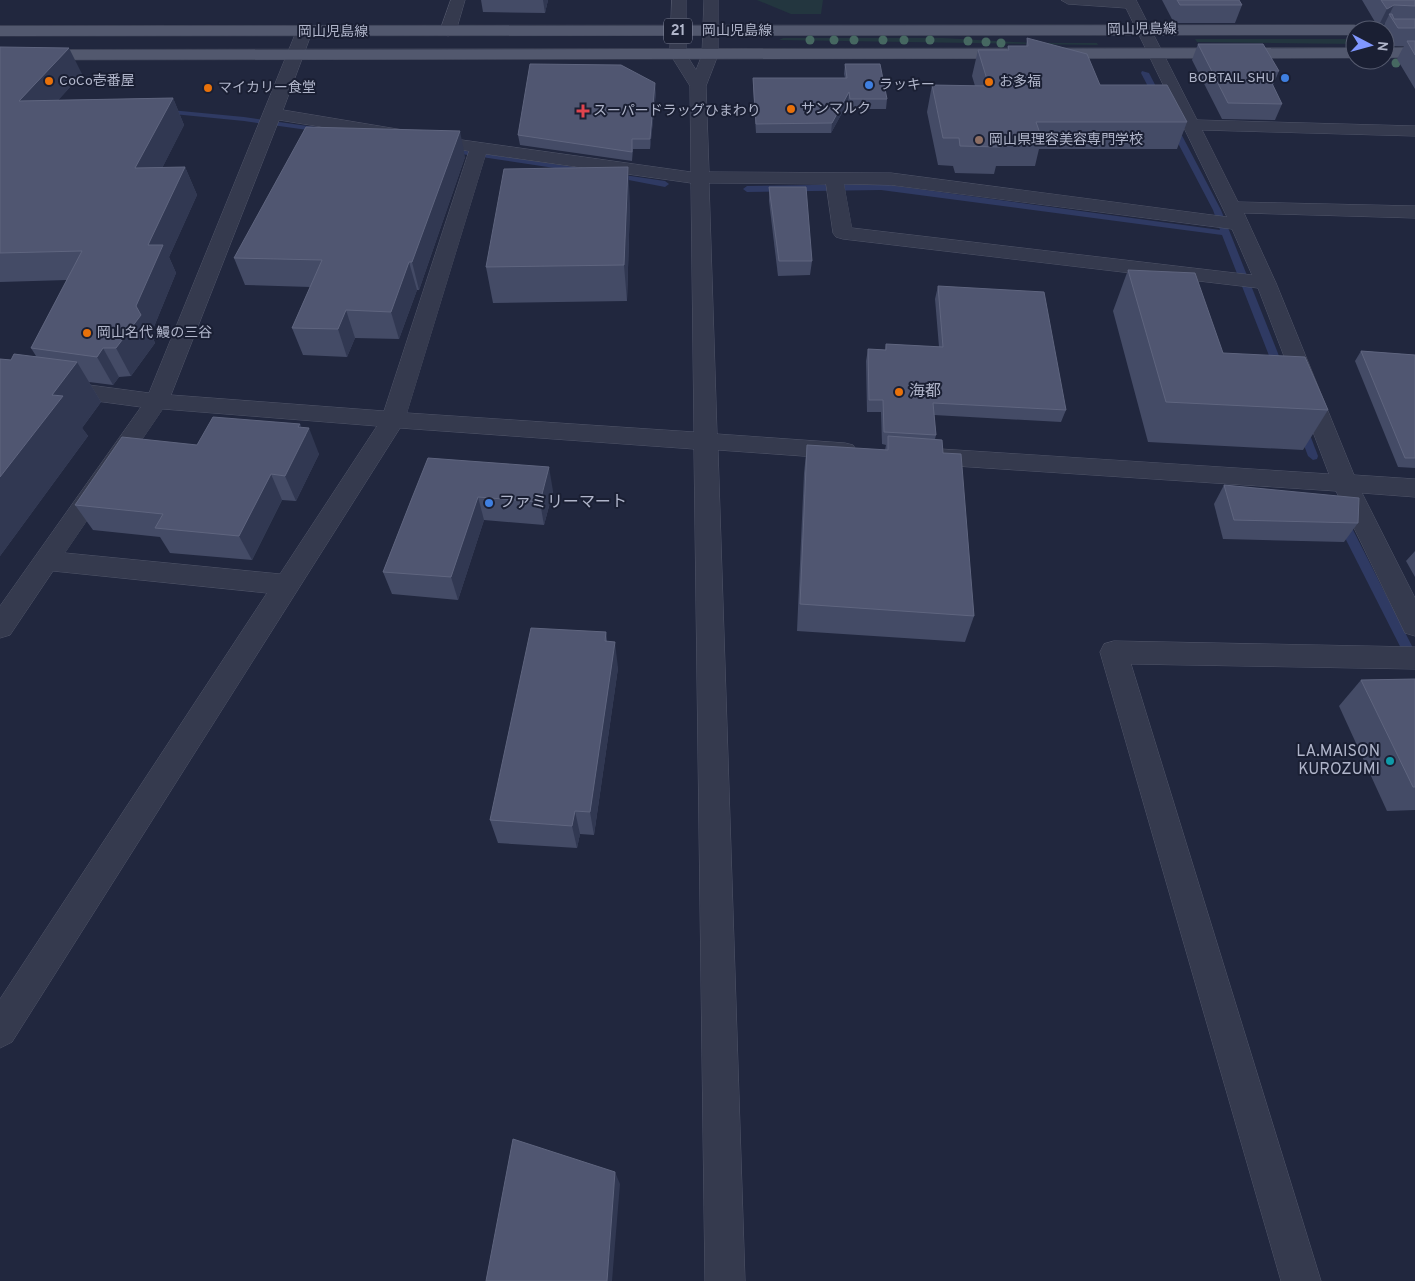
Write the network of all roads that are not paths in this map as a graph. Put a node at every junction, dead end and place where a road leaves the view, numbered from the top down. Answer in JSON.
{"nodes":[{"id":1,"x":458,"y":0,"type":"edge"},
{"id":2,"x":679,"y":0,"type":"edge"},
{"id":3,"x":711,"y":0,"type":"edge"},
{"id":4,"x":1068,"y":0,"type":"edge"},
{"id":5,"x":1130,"y":2,"type":"edge"},
{"id":6,"x":679,"y":30,"type":"junction"},
{"id":7,"x":711,"y":30,"type":"junction"},
{"id":8,"x":1144,"y":30,"type":"junction"},
{"id":9,"x":1345,"y":30,"type":"edge"},
{"id":10,"x":0,"y":31,"type":"edge"},
{"id":11,"x":448,"y":31,"type":"junction"},
{"id":12,"x":304,"y":32,"type":"junction"},
{"id":13,"x":1415,"y":52,"type":"edge"},
{"id":14,"x":1155,"y":53,"type":"junction"},
{"id":15,"x":1345,"y":53,"type":"edge"},
{"id":16,"x":1395,"y":53,"type":"edge"},
{"id":17,"x":295,"y":54,"type":"junction"},
{"id":18,"x":678,"y":54,"type":"junction"},
{"id":19,"x":0,"y":55,"type":"edge"},
{"id":20,"x":710,"y":55,"type":"junction"},
{"id":21,"x":698,"y":86,"type":"junction"},
{"id":22,"x":271,"y":120,"type":"junction"},
{"id":23,"x":1191,"y":125,"type":"junction"},
{"id":24,"x":1415,"y":131,"type":"edge"},
{"id":25,"x":410,"y":136,"type":"edge"},
{"id":26,"x":450,"y":143,"type":"edge"},
{"id":27,"x":477,"y":152,"type":"junction"},
{"id":28,"x":700,"y":177,"type":"junction"},
{"id":29,"x":835,"y":185,"type":"junction"},
{"id":30,"x":1415,"y":212,"type":"edge"},
{"id":31,"x":1229,"y":218,"type":"junction"},
{"id":32,"x":1252,"y":281,"type":"junction"},
{"id":33,"x":0,"y":376,"type":"edge"},
{"id":34,"x":156,"y":401,"type":"junction"},
{"id":35,"x":393,"y":420,"type":"junction"},
{"id":36,"x":706,"y":442,"type":"junction"},
{"id":37,"x":870,"y":452,"type":"edge"},
{"id":38,"x":900,"y":454,"type":"edge"},
{"id":39,"x":1345,"y":484,"type":"junction"},
{"id":40,"x":1415,"y":488,"type":"edge"},
{"id":41,"x":46,"y":561,"type":"junction"},
{"id":42,"x":286,"y":585,"type":"junction"},
{"id":43,"x":1415,"y":625,"type":"edge"},
{"id":44,"x":0,"y":627,"type":"edge"},
{"id":45,"x":1409,"y":658,"type":"edge"},
{"id":46,"x":0,"y":1030,"type":"edge"},
{"id":47,"x":725,"y":1281,"type":"edge"},
{"id":48,"x":1301,"y":1281,"type":"edge"}],
"edges":[{"from":1,"to":11,"type":"street"},
{"from":2,"to":6,"type":"street"},
{"from":3,"to":7,"type":"street"},
{"from":4,"to":5,"type":"street"},
{"from":5,"to":8,"type":"street"},
{"from":6,"to":7,"type":"main road","name":"岡山児島線","number":"21"},
{"from":6,"to":11,"type":"main road","name":"岡山児島線","number":"21"},
{"from":6,"to":18,"type":"street"},
{"from":7,"to":8,"type":"main road","name":"岡山児島線","number":"21"},
{"from":7,"to":20,"type":"street"},
{"from":8,"to":9,"type":"main road","name":"岡山児島線","number":"21"},
{"from":8,"to":14,"type":"street"},
{"from":10,"to":12,"type":"main road","name":"岡山児島線","number":"21"},
{"from":11,"to":12,"type":"main road","name":"岡山児島線","number":"21"},
{"from":12,"to":17,"type":"street"},
{"from":13,"to":16,"type":"main road"},
{"from":14,"to":15,"type":"main road","name":"岡山児島線","number":"21"},
{"from":14,"to":20,"type":"main road","name":"岡山児島線","number":"21"},
{"from":14,"to":23,"type":"street"},
{"from":17,"to":18,"type":"main road","name":"岡山児島線","number":"21"},
{"from":17,"to":19,"type":"main road","name":"岡山児島線","number":"21"},
{"from":17,"to":22,"type":"street"},
{"from":18,"to":20,"type":"main road","name":"岡山児島線","number":"21"},
{"from":18,"to":21,"type":"street"},
{"from":20,"to":21,"type":"street"},
{"from":21,"to":28,"type":"street"},
{"from":22,"to":25,"type":"street"},
{"from":22,"to":34,"type":"street"},
{"from":23,"to":24,"type":"street"},
{"from":23,"to":31,"type":"street"},
{"from":26,"to":27,"type":"street"},
{"from":27,"to":28,"type":"street"},
{"from":27,"to":35,"type":"street"},
{"from":28,"to":29,"type":"street"},
{"from":28,"to":36,"type":"street"},
{"from":29,"to":31,"type":"street"},
{"from":29,"to":32,"type":"street"},
{"from":30,"to":31,"type":"street"},
{"from":31,"to":32,"type":"street"},
{"from":32,"to":39,"type":"street"},
{"from":33,"to":34,"type":"street"},
{"from":34,"to":35,"type":"street"},
{"from":34,"to":41,"type":"street"},
{"from":35,"to":36,"type":"street"},
{"from":35,"to":42,"type":"street"},
{"from":36,"to":37,"type":"street"},
{"from":36,"to":47,"type":"street"},
{"from":38,"to":39,"type":"street"},
{"from":39,"to":40,"type":"street"},
{"from":39,"to":43,"type":"street"},
{"from":41,"to":42,"type":"street"},
{"from":41,"to":44,"type":"street"},
{"from":42,"to":46,"type":"street"},
{"from":45,"to":48,"type":"street"}]}
